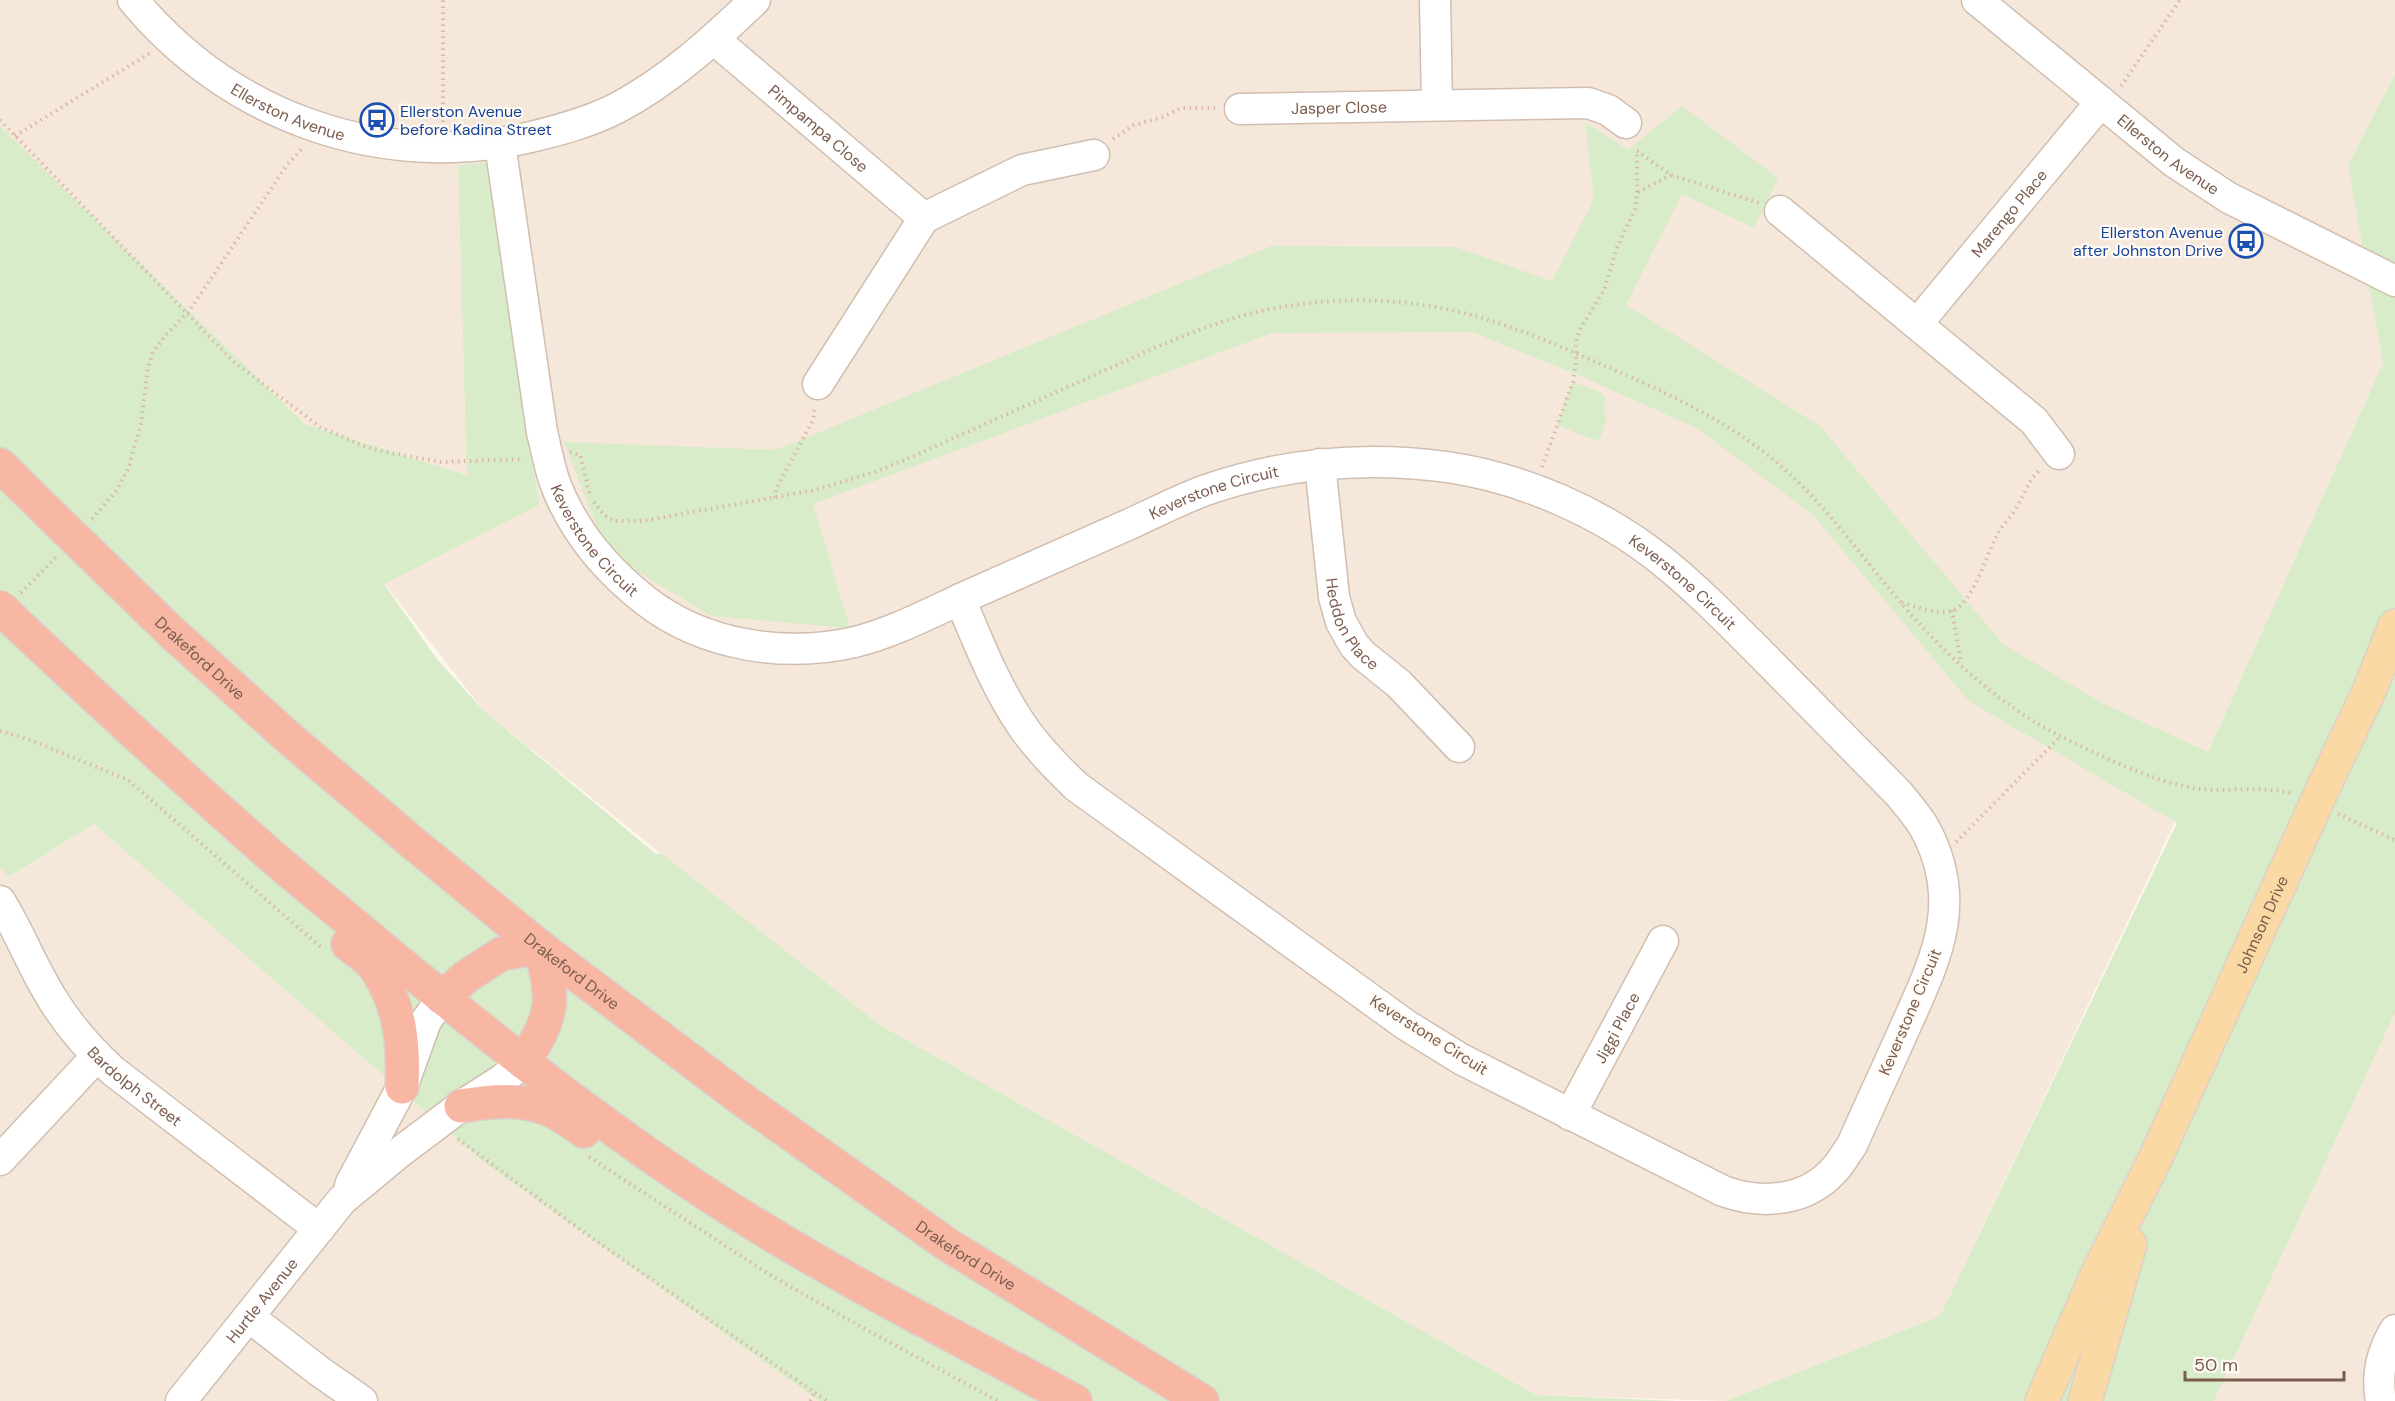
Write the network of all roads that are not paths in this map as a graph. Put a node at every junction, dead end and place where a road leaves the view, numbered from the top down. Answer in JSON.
{"nodes":[{"id":1,"x":134,"y":0,"type":"edge"},
{"id":2,"x":755,"y":0,"type":"edge"},
{"id":3,"x":1435,"y":0,"type":"edge"},
{"id":4,"x":1977,"y":0,"type":"edge"},
{"id":5,"x":715,"y":40,"type":"junction"},
{"id":6,"x":2104,"y":104,"type":"junction"},
{"id":7,"x":1437,"y":105,"type":"junction"},
{"id":8,"x":1240,"y":109,"type":"road end"},
{"id":9,"x":1626,"y":123,"type":"road end"},
{"id":10,"x":500,"y":144,"type":"junction"},
{"id":11,"x":1094,"y":155,"type":"road end"},
{"id":12,"x":1780,"y":211,"type":"road end"},
{"id":13,"x":924,"y":218,"type":"junction"},
{"id":14,"x":2391,"y":277,"type":"edge"},
{"id":15,"x":1917,"y":324,"type":"junction"},
{"id":16,"x":818,"y":384,"type":"road end"},
{"id":17,"x":2059,"y":454,"type":"road end"},
{"id":18,"x":1320,"y":464,"type":"junction"},
{"id":19,"x":0,"y":465,"type":"edge"},
{"id":20,"x":960,"y":599,"type":"junction"},
{"id":21,"x":10,"y":609,"type":"edge"},
{"id":22,"x":2395,"y":626,"type":"edge"},
{"id":23,"x":2395,"y":655,"type":"edge"},
{"id":24,"x":2370,"y":689,"type":"junction"},
{"id":25,"x":1460,"y":747,"type":"dead end"},
{"id":26,"x":262,"y":848,"type":"junction"},
{"id":27,"x":0,"y":902,"type":"edge"},
{"id":28,"x":1663,"y":941,"type":"dead end"},
{"id":29,"x":540,"y":947,"type":"junction"},
{"id":30,"x":442,"y":998,"type":"junction"},
{"id":31,"x":97,"y":1056,"type":"junction"},
{"id":32,"x":523,"y":1062,"type":"junction"},
{"id":33,"x":402,"y":1087,"type":"junction"},
{"id":34,"x":1570,"y":1115,"type":"junction"},
{"id":35,"x":458,"y":1122,"type":"junction"},
{"id":36,"x":2155,"y":1159,"type":"junction"},
{"id":37,"x":0,"y":1160,"type":"edge"},
{"id":38,"x":710,"y":1196,"type":"junction"},
{"id":39,"x":342,"y":1200,"type":"junction"},
{"id":40,"x":319,"y":1229,"type":"junction"},
{"id":41,"x":249,"y":1317,"type":"junction"},
{"id":42,"x":2395,"y":1330,"type":"edge"},
{"id":43,"x":181,"y":1401,"type":"edge"},
{"id":44,"x":362,"y":1401,"type":"edge"},
{"id":45,"x":1075,"y":1401,"type":"edge"},
{"id":46,"x":1202,"y":1401,"type":"edge"},
{"id":47,"x":2042,"y":1401,"type":"edge"},
{"id":48,"x":2085,"y":1401,"type":"edge"},
{"id":49,"x":2381,"y":1401,"type":"edge"}],
"edges":[{"from":1,"to":10,"type":"street","name":"Ellerston Avenue"},
{"from":2,"to":5,"type":"street","name":"Ellerston Avenue"},
{"from":3,"to":7,"type":"street"},
{"from":4,"to":6,"type":"street","name":"Ellerston Avenue"},
{"from":5,"to":10,"type":"street","name":"Ellerston Avenue"},
{"from":5,"to":13,"type":"street","name":"Pimpampa Close"},
{"from":6,"to":14,"type":"street","name":"Ellerston Avenue"},
{"from":6,"to":15,"type":"street","name":"Marengo Place"},
{"from":7,"to":8,"type":"street","name":"Jasper Close"},
{"from":7,"to":9,"type":"street","name":"Jasper Close"},
{"from":10,"to":20,"type":"street","name":"Keverstone Circuit"},
{"from":11,"to":13,"type":"street"},
{"from":12,"to":15,"type":"street"},
{"from":13,"to":16,"type":"street"},
{"from":15,"to":17,"type":"street"},
{"from":18,"to":20,"type":"street","name":"Keverstone Circuit"},
{"from":18,"to":25,"type":"street","name":"Heddon Place"},
{"from":18,"to":34,"type":"street","name":"Keverstone Circuit"},
{"from":19,"to":29,"type":"highway","name":"Drakeford Drive"},
{"from":20,"to":34,"type":"street","name":"Keverstone Circuit"},
{"from":21,"to":26,"type":"highway"},
{"from":22,"to":24,"type":"main road","name":"Johnson Drive"},
{"from":23,"to":24,"type":"main road","name":"Johnson Drive"},
{"from":24,"to":36,"type":"main road","name":"Johnson Drive"},
{"from":26,"to":30,"type":"highway"},
{"from":26,"to":33,"type":"highway"},
{"from":27,"to":31,"type":"street","name":"Bardolph Street"},
{"from":28,"to":34,"type":"street","name":"Jiggi Place"},
{"from":29,"to":30,"type":"highway"},
{"from":29,"to":32,"type":"highway"},
{"from":29,"to":46,"type":"highway","name":"Drakeford Drive"},
{"from":30,"to":32,"type":"highway"},
{"from":30,"to":33,"type":"street","name":"Hurtle Avenue"},
{"from":31,"to":37,"type":"street"},
{"from":31,"to":40,"type":"street","name":"Bardolph Street"},
{"from":32,"to":35,"type":"street","name":"Hurtle Avenue"},
{"from":32,"to":38,"type":"highway"},
{"from":33,"to":39,"type":"street","name":"Hurtle Avenue"},
{"from":35,"to":38,"type":"highway"},
{"from":35,"to":39,"type":"street","name":"Hurtle Avenue"},
{"from":36,"to":47,"type":"main road","name":"Johnson Drive"},
{"from":36,"to":48,"type":"main road","name":"Johnson Drive"},
{"from":38,"to":45,"type":"highway"},
{"from":39,"to":40,"type":"street","name":"Hurtle Avenue"},
{"from":40,"to":41,"type":"street","name":"Hurtle Avenue"},
{"from":41,"to":43,"type":"street","name":"Hurtle Avenue"},
{"from":41,"to":44,"type":"street"},
{"from":42,"to":49,"type":"street"}]}
